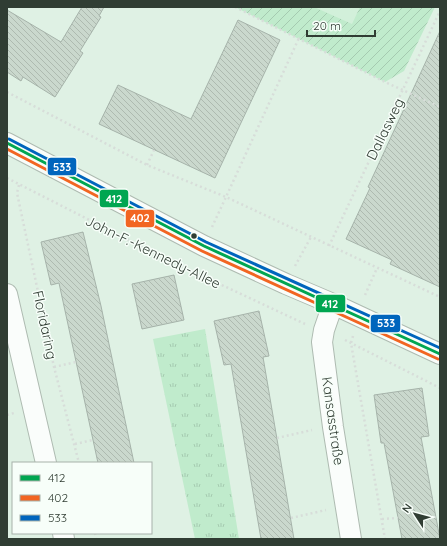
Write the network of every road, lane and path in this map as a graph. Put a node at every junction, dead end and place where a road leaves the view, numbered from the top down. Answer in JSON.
{"nodes":[{"id":1,"x":235,"y":7,"type":"edge"},
{"id":2,"x":440,"y":10,"type":"edge"},
{"id":3,"x":299,"y":38,"type":"junction"},
{"id":4,"x":404,"y":90,"type":"junction"},
{"id":5,"x":7,"y":92,"type":"edge"},
{"id":6,"x":440,"y":107,"type":"edge"},
{"id":7,"x":7,"y":143,"type":"edge"},
{"id":8,"x":154,"y":150,"type":"dead end"},
{"id":9,"x":147,"y":165,"type":"junction"},
{"id":10,"x":7,"y":178,"type":"edge"},
{"id":11,"x":19,"y":186,"type":"junction"},
{"id":12,"x":226,"y":197,"type":"junction"},
{"id":13,"x":329,"y":246,"type":"junction"},
{"id":14,"x":7,"y":294,"type":"edge"},
{"id":15,"x":440,"y":297,"type":"edge"},
{"id":16,"x":333,"y":304,"type":"junction"},
{"id":17,"x":301,"y":323,"type":"dead end"},
{"id":18,"x":440,"y":354,"type":"edge"},
{"id":19,"x":76,"y":362,"type":"dead end"},
{"id":20,"x":54,"y":367,"type":"junction"},
{"id":21,"x":440,"y":388,"type":"edge"},
{"id":22,"x":319,"y":428,"type":"dead end"},
{"id":23,"x":277,"y":438,"type":"dead end"},
{"id":24,"x":93,"y":440,"type":"dead end"},
{"id":25,"x":75,"y":444,"type":"junction"},
{"id":26,"x":46,"y":462,"type":"edge"},
{"id":27,"x":79,"y":462,"type":"edge"},
{"id":28,"x":332,"y":508,"type":"dead end"},
{"id":29,"x":291,"y":518,"type":"dead end"},
{"id":30,"x":398,"y":518,"type":"dead end"},
{"id":31,"x":382,"y":519,"type":"junction"},
{"id":32,"x":351,"y":539,"type":"edge"},
{"id":33,"x":385,"y":539,"type":"edge"}],
"edges":[{"from":1,"to":3,"type":"path"},
{"from":2,"to":4,"type":"path","name":"Dallasweg"},
{"from":3,"to":4,"type":"path"},
{"from":3,"to":12,"type":"path"},
{"from":4,"to":6,"type":"path"},
{"from":4,"to":13,"type":"path","name":"Dallasweg"},
{"from":5,"to":9,"type":"path"},
{"from":7,"to":16,"type":"street","name":"John-F.-Kennedy-Allee"},
{"from":8,"to":9,"type":"path"},
{"from":9,"to":12,"type":"path"},
{"from":10,"to":11,"type":"path","name":"John-F.-Kennedy-Allee"},
{"from":11,"to":17,"type":"path","name":"John-F.-Kennedy-Allee"},
{"from":11,"to":20,"type":"path","name":"Floridaring"},
{"from":12,"to":13,"type":"path"},
{"from":13,"to":15,"type":"path"},
{"from":14,"to":26,"type":"street","name":"Floridaring"},
{"from":16,"to":18,"type":"street","name":"John-F.-Kennedy-Allee"},
{"from":16,"to":32,"type":"street","name":"Kansasstraße"},
{"from":19,"to":20,"type":"path"},
{"from":20,"to":25,"type":"path","name":"Floridaring"},
{"from":21,"to":31,"type":"path"},
{"from":22,"to":23,"type":"path"},
{"from":24,"to":25,"type":"path"},
{"from":25,"to":27,"type":"path","name":"Floridaring"},
{"from":28,"to":29,"type":"path"},
{"from":30,"to":31,"type":"path"},
{"from":31,"to":33,"type":"path"}]}
